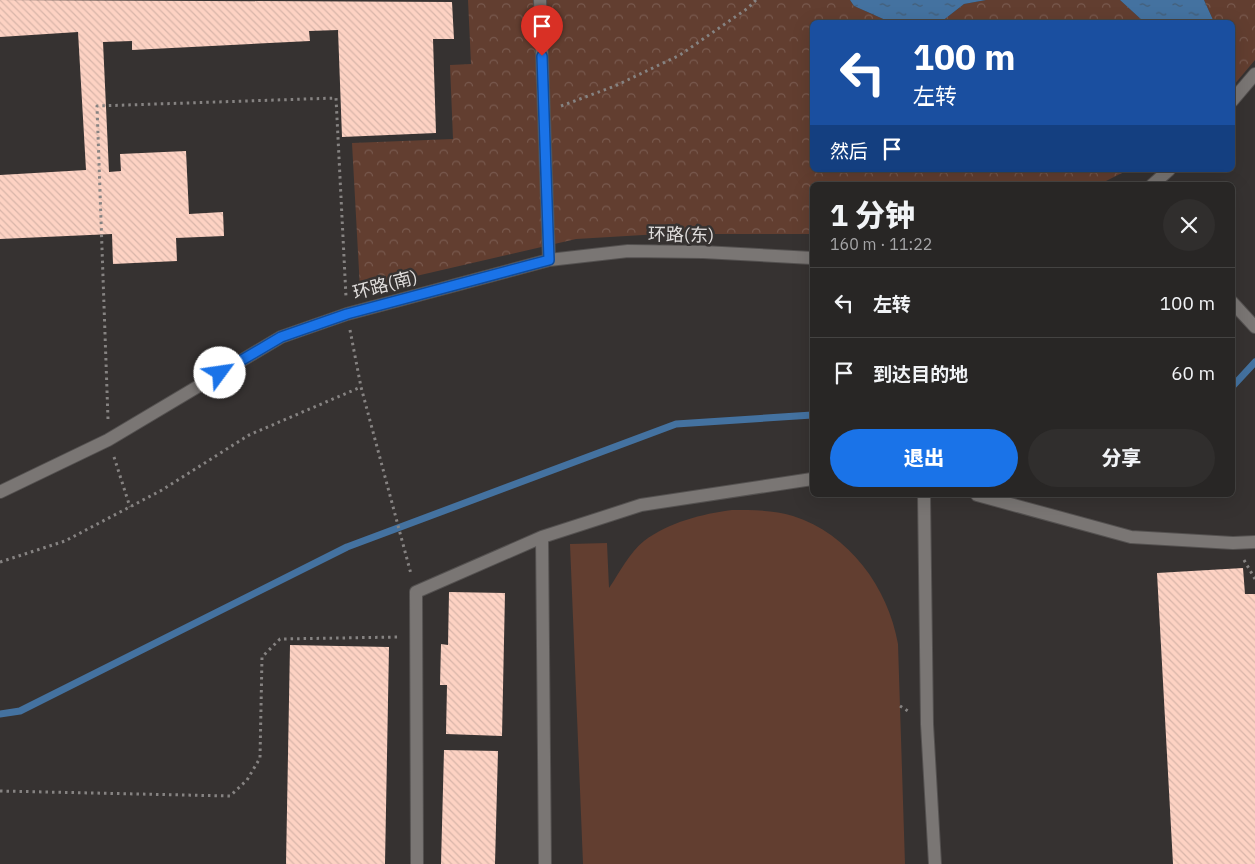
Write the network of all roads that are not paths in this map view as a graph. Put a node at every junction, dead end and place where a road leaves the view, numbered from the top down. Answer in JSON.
{"nodes":[{"id":1,"x":540,"y":0,"type":"edge"},
{"id":2,"x":1255,"y":74,"type":"edge"},
{"id":3,"x":1235,"y":97,"type":"edge"},
{"id":4,"x":1167,"y":172,"type":"edge"},
{"id":5,"x":1155,"y":182,"type":"edge"},
{"id":6,"x":810,"y":258,"type":"edge"},
{"id":7,"x":549,"y":260,"type":"junction"},
{"id":8,"x":1235,"y":305,"type":"edge"},
{"id":9,"x":1255,"y":327,"type":"edge"},
{"id":10,"x":810,"y":479,"type":"edge"},
{"id":11,"x":0,"y":492,"type":"edge"},
{"id":12,"x":924,"y":497,"type":"edge"},
{"id":13,"x":984,"y":497,"type":"edge"},
{"id":14,"x":542,"y":537,"type":"junction"},
{"id":15,"x":1255,"y":542,"type":"edge"},
{"id":16,"x":417,"y":864,"type":"edge"},
{"id":17,"x":545,"y":864,"type":"edge"},
{"id":18,"x":935,"y":864,"type":"edge"}],
"edges":[{"from":1,"to":7,"type":"street"},
{"from":2,"to":3,"type":"street"},
{"from":4,"to":5,"type":"street"},
{"from":6,"to":7,"type":"street","name":"环路(东)"},
{"from":7,"to":11,"type":"street","name":"环路(南)"},
{"from":8,"to":9,"type":"street"},
{"from":10,"to":14,"type":"street"},
{"from":12,"to":18,"type":"street"},
{"from":13,"to":15,"type":"street"},
{"from":14,"to":16,"type":"street"},
{"from":14,"to":17,"type":"street"}]}
